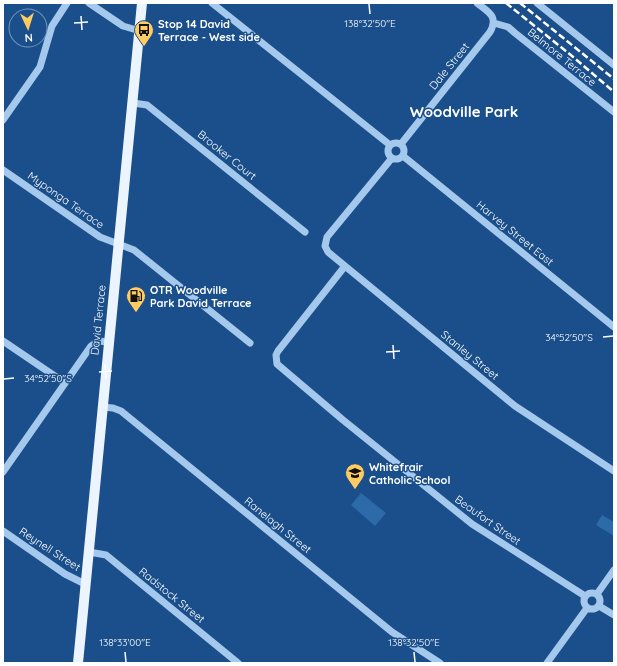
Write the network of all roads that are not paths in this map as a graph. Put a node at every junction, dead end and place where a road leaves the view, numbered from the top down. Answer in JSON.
{"nodes":[{"id":1,"x":67,"y":3,"type":"edge"},
{"id":2,"x":89,"y":3,"type":"edge"},
{"id":3,"x":142,"y":3,"type":"edge"},
{"id":4,"x":212,"y":3,"type":"edge"},
{"id":5,"x":477,"y":3,"type":"edge"},
{"id":6,"x":537,"y":3,"type":"edge"},
{"id":7,"x":494,"y":21,"type":"junction"},
{"id":8,"x":140,"y":31,"type":"junction"},
{"id":9,"x":614,"y":65,"type":"edge"},
{"id":10,"x":133,"y":103,"type":"junction"},
{"id":11,"x":614,"y":112,"type":"edge"},
{"id":12,"x":3,"y":120,"type":"edge"},
{"id":13,"x":401,"y":144,"type":"junction"},
{"id":14,"x":390,"y":145,"type":"junction"},
{"id":15,"x":403,"y":156,"type":"junction"},
{"id":16,"x":392,"y":158,"type":"junction"},
{"id":17,"x":3,"y":170,"type":"edge"},
{"id":18,"x":305,"y":232,"type":"dead end"},
{"id":19,"x":118,"y":244,"type":"junction"},
{"id":20,"x":345,"y":266,"type":"junction"},
{"id":21,"x":614,"y":327,"type":"edge"},
{"id":22,"x":3,"y":340,"type":"edge"},
{"id":23,"x":108,"y":342,"type":"junction"},
{"id":24,"x":250,"y":343,"type":"dead end"},
{"id":25,"x":65,"y":383,"type":"junction"},
{"id":26,"x":102,"y":407,"type":"junction"},
{"id":27,"x":614,"y":471,"type":"edge"},
{"id":28,"x":3,"y":472,"type":"edge"},
{"id":29,"x":3,"y":531,"type":"edge"},
{"id":30,"x":89,"y":552,"type":"junction"},
{"id":31,"x":614,"y":570,"type":"edge"},
{"id":32,"x":85,"y":584,"type":"junction"},
{"id":33,"x":597,"y":594,"type":"junction"},
{"id":34,"x":585,"y":596,"type":"junction"},
{"id":35,"x":599,"y":606,"type":"junction"},
{"id":36,"x":587,"y":608,"type":"junction"},
{"id":37,"x":614,"y":615,"type":"edge"},
{"id":38,"x":78,"y":663,"type":"edge"},
{"id":39,"x":238,"y":663,"type":"edge"},
{"id":40,"x":440,"y":663,"type":"edge"},
{"id":41,"x":547,"y":663,"type":"edge"}],
"edges":[{"from":1,"to":12,"type":"street"},
{"from":2,"to":8,"type":"street"},
{"from":3,"to":8,"type":"main road","name":"David Terrace"},
{"from":4,"to":14,"type":"street"},
{"from":5,"to":7,"type":"street","name":"Belmore Terrace"},
{"from":6,"to":9,"type":"street"},
{"from":7,"to":11,"type":"street","name":"Belmore Terrace"},
{"from":7,"to":13,"type":"street","name":"Dale Street"},
{"from":8,"to":10,"type":"main road","name":"David Terrace"},
{"from":10,"to":18,"type":"street","name":"Brooker Court"},
{"from":10,"to":19,"type":"main road","name":"David Terrace"},
{"from":13,"to":14,"type":"street"},
{"from":13,"to":15,"type":"street"},
{"from":14,"to":16,"type":"street"},
{"from":15,"to":16,"type":"street"},
{"from":15,"to":21,"type":"street","name":"Harvey Street East"},
{"from":16,"to":20,"type":"street","name":"Stanley Street"},
{"from":17,"to":19,"type":"street","name":"Myponga Terrace"},
{"from":19,"to":23,"type":"main road","name":"David Terrace"},
{"from":19,"to":24,"type":"street","name":"Myponga Terrace"},
{"from":20,"to":27,"type":"street","name":"Stanley Street"},
{"from":20,"to":34,"type":"street","name":"Beaufort Street"},
{"from":22,"to":25,"type":"street"},
{"from":23,"to":25,"type":"street"},
{"from":23,"to":26,"type":"main road","name":"David Terrace"},
{"from":25,"to":28,"type":"street"},
{"from":26,"to":30,"type":"main road","name":"David Terrace"},
{"from":26,"to":40,"type":"street","name":"Ranelagh Street"},
{"from":29,"to":32,"type":"street","name":"Reynell Street"},
{"from":30,"to":32,"type":"main road","name":"David Terrace"},
{"from":30,"to":39,"type":"street","name":"Radstock Street"},
{"from":31,"to":33,"type":"street"},
{"from":32,"to":38,"type":"main road","name":"David Terrace"},
{"from":33,"to":34,"type":"street"},
{"from":33,"to":35,"type":"street"},
{"from":34,"to":36,"type":"street"},
{"from":35,"to":36,"type":"street"},
{"from":35,"to":37,"type":"street"},
{"from":36,"to":41,"type":"street"}]}
